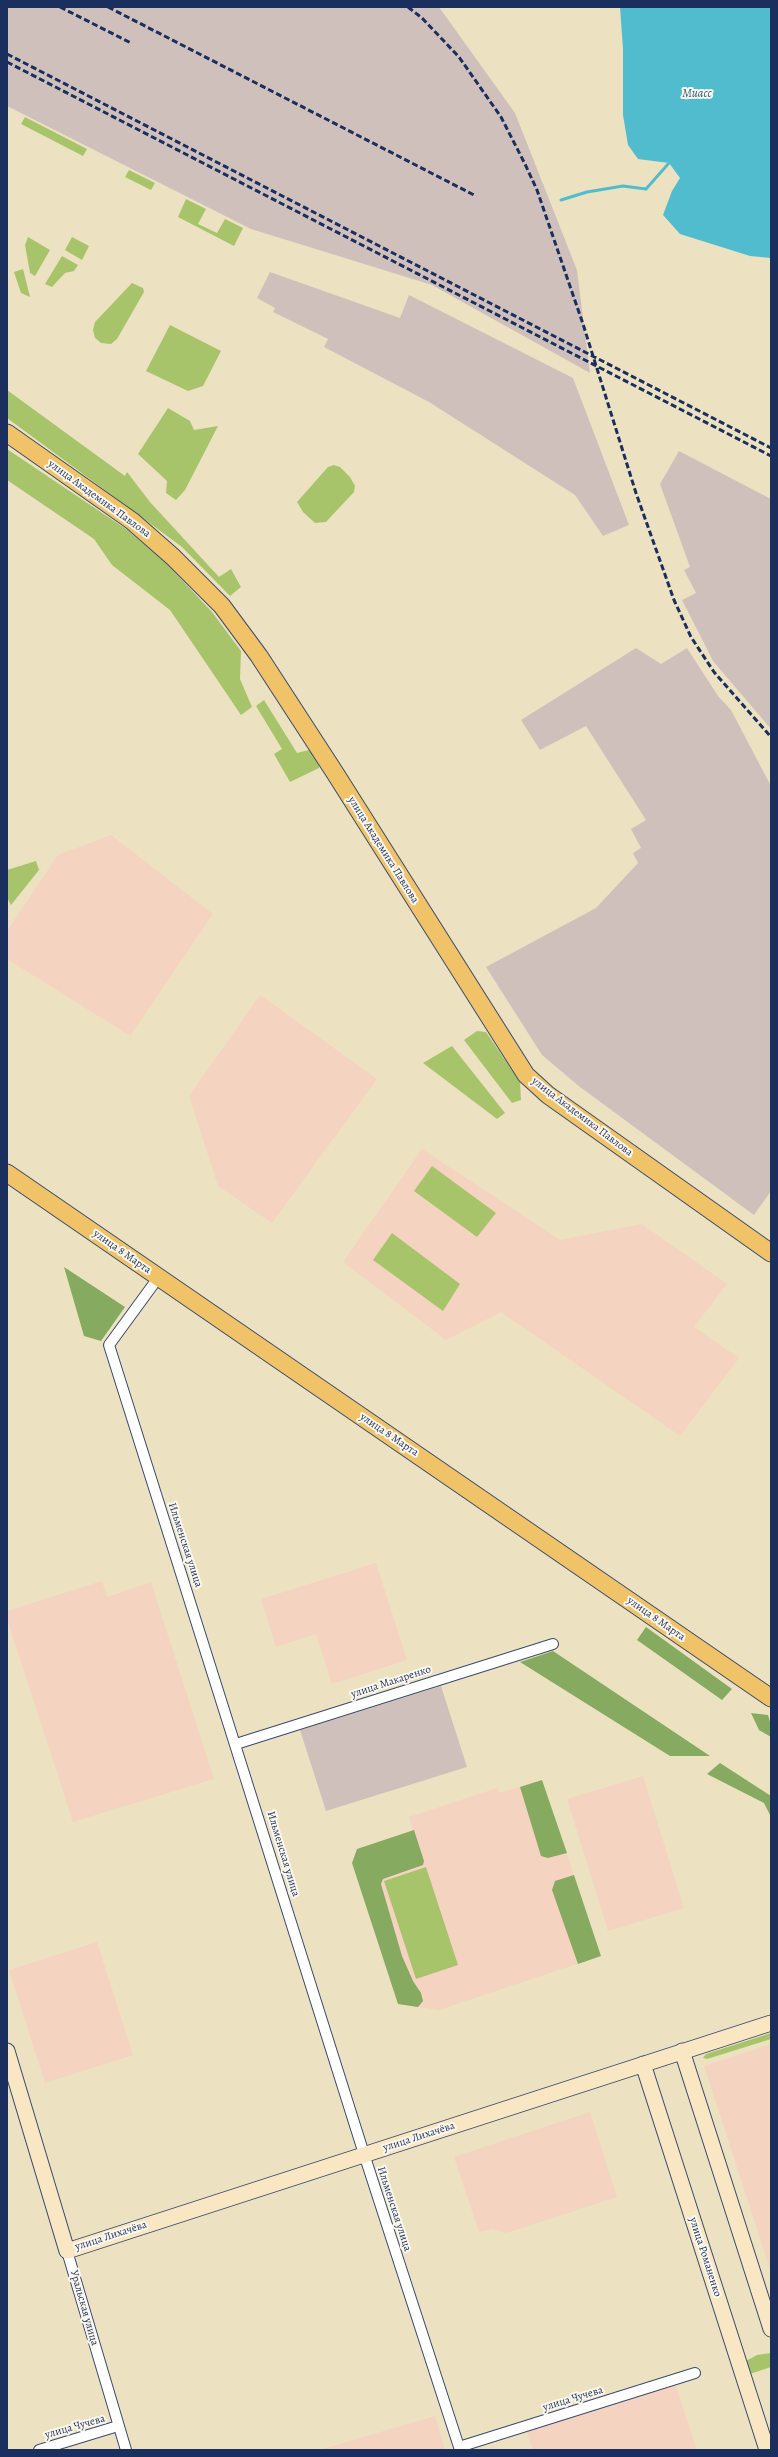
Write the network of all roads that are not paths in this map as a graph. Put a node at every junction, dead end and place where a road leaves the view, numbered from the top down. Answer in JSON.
{"nodes":[{"id":1,"x":7,"y":433,"type":"edge"},
{"id":2,"x":7,"y":1173,"type":"edge"},
{"id":3,"x":771,"y":1253,"type":"edge"},
{"id":4,"x":158,"y":1278,"type":"junction"},
{"id":5,"x":553,"y":1644,"type":"dead end"},
{"id":6,"x":771,"y":1698,"type":"edge"},
{"id":7,"x":236,"y":1744,"type":"junction"},
{"id":8,"x":771,"y":2022,"type":"edge"},
{"id":9,"x":7,"y":2051,"type":"edge"},
{"id":10,"x":682,"y":2051,"type":"junction"},
{"id":11,"x":643,"y":2064,"type":"junction"},
{"id":12,"x":364,"y":2154,"type":"junction"},
{"id":13,"x":67,"y":2250,"type":"junction"},
{"id":14,"x":771,"y":2329,"type":"edge"},
{"id":15,"x":695,"y":2373,"type":"dead end"},
{"id":16,"x":118,"y":2426,"type":"junction"},
{"id":17,"x":460,"y":2449,"type":"edge"},
{"id":18,"x":38,"y":2450,"type":"edge"},
{"id":19,"x":126,"y":2450,"type":"edge"},
{"id":20,"x":767,"y":2450,"type":"edge"}],
"edges":[{"from":1,"to":3,"type":"main road","name":"улица Академика Павлова"},
{"from":2,"to":4,"type":"main road","name":"улица 8 Марта"},
{"from":4,"to":6,"type":"main road","name":"улица 8 Марта"},
{"from":4,"to":7,"type":"street","name":"Ильменская улица"},
{"from":5,"to":7,"type":"street","name":"улица Макаренко"},
{"from":7,"to":12,"type":"street","name":"Ильменская улица"},
{"from":8,"to":10,"type":"main road","name":"улица Лихачёва"},
{"from":9,"to":13,"type":"main road","name":"Уральская улица"},
{"from":10,"to":11,"type":"main road","name":"улица Лихачёва"},
{"from":10,"to":14,"type":"main road"},
{"from":11,"to":12,"type":"main road","name":"улица Лихачёва"},
{"from":11,"to":20,"type":"main road","name":"улица Романенко"},
{"from":12,"to":13,"type":"main road","name":"улица Лихачёва"},
{"from":12,"to":17,"type":"street","name":"Ильменская улица"},
{"from":13,"to":16,"type":"street","name":"Уральская улица"},
{"from":15,"to":17,"type":"street","name":"улица Чучева"},
{"from":16,"to":18,"type":"street","name":"улица Чучева"},
{"from":16,"to":19,"type":"street","name":"Уральская улица"}]}
